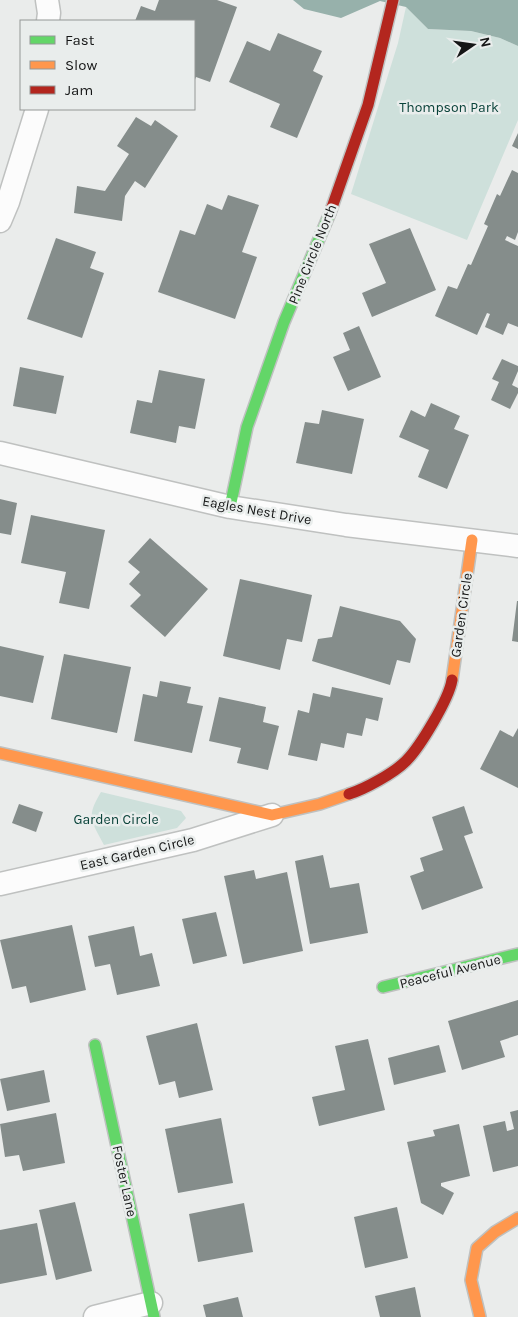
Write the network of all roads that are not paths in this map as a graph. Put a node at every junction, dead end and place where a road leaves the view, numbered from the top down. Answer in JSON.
{"nodes":[{"id":1,"x":47,"y":0,"type":"edge"},
{"id":2,"x":393,"y":0,"type":"edge"},
{"id":3,"x":48,"y":20,"type":"edge"},
{"id":4,"x":37,"y":110,"type":"edge"},
{"id":5,"x":0,"y":220,"type":"edge"},
{"id":6,"x":0,"y":452,"type":"edge"},
{"id":7,"x":230,"y":508,"type":"junction"},
{"id":8,"x":472,"y":540,"type":"junction"},
{"id":9,"x":518,"y":546,"type":"edge"},
{"id":10,"x":0,"y":754,"type":"edge"},
{"id":11,"x":272,"y":816,"type":"junction"},
{"id":12,"x":0,"y":884,"type":"edge"},
{"id":13,"x":518,"y":954,"type":"edge"},
{"id":14,"x":383,"y":987,"type":"dead end"},
{"id":15,"x":95,"y":1045,"type":"dead end"},
{"id":16,"x":518,"y":1218,"type":"edge"},
{"id":17,"x":153,"y":1310,"type":"edge"},
{"id":18,"x":94,"y":1317,"type":"edge"},
{"id":19,"x":480,"y":1317,"type":"edge"}],
"edges":[{"from":1,"to":3,"type":"street"},
{"from":2,"to":7,"type":"street","name":"Pine Circle North"},
{"from":4,"to":5,"type":"street"},
{"from":6,"to":7,"type":"street","name":"Eagles Nest Drive"},
{"from":7,"to":8,"type":"street","name":"Eagles Nest Drive"},
{"from":8,"to":9,"type":"street","name":"Eagles Nest Drive"},
{"from":8,"to":11,"type":"street","name":"Garden Circle"},
{"from":10,"to":11,"type":"street","name":"Garden Circle"},
{"from":11,"to":12,"type":"street","name":"East Garden Circle"},
{"from":13,"to":14,"type":"street","name":"Peaceful Avenue"},
{"from":15,"to":17,"type":"street","name":"Foster Lane"},
{"from":16,"to":19,"type":"street"},
{"from":17,"to":18,"type":"street"}]}
